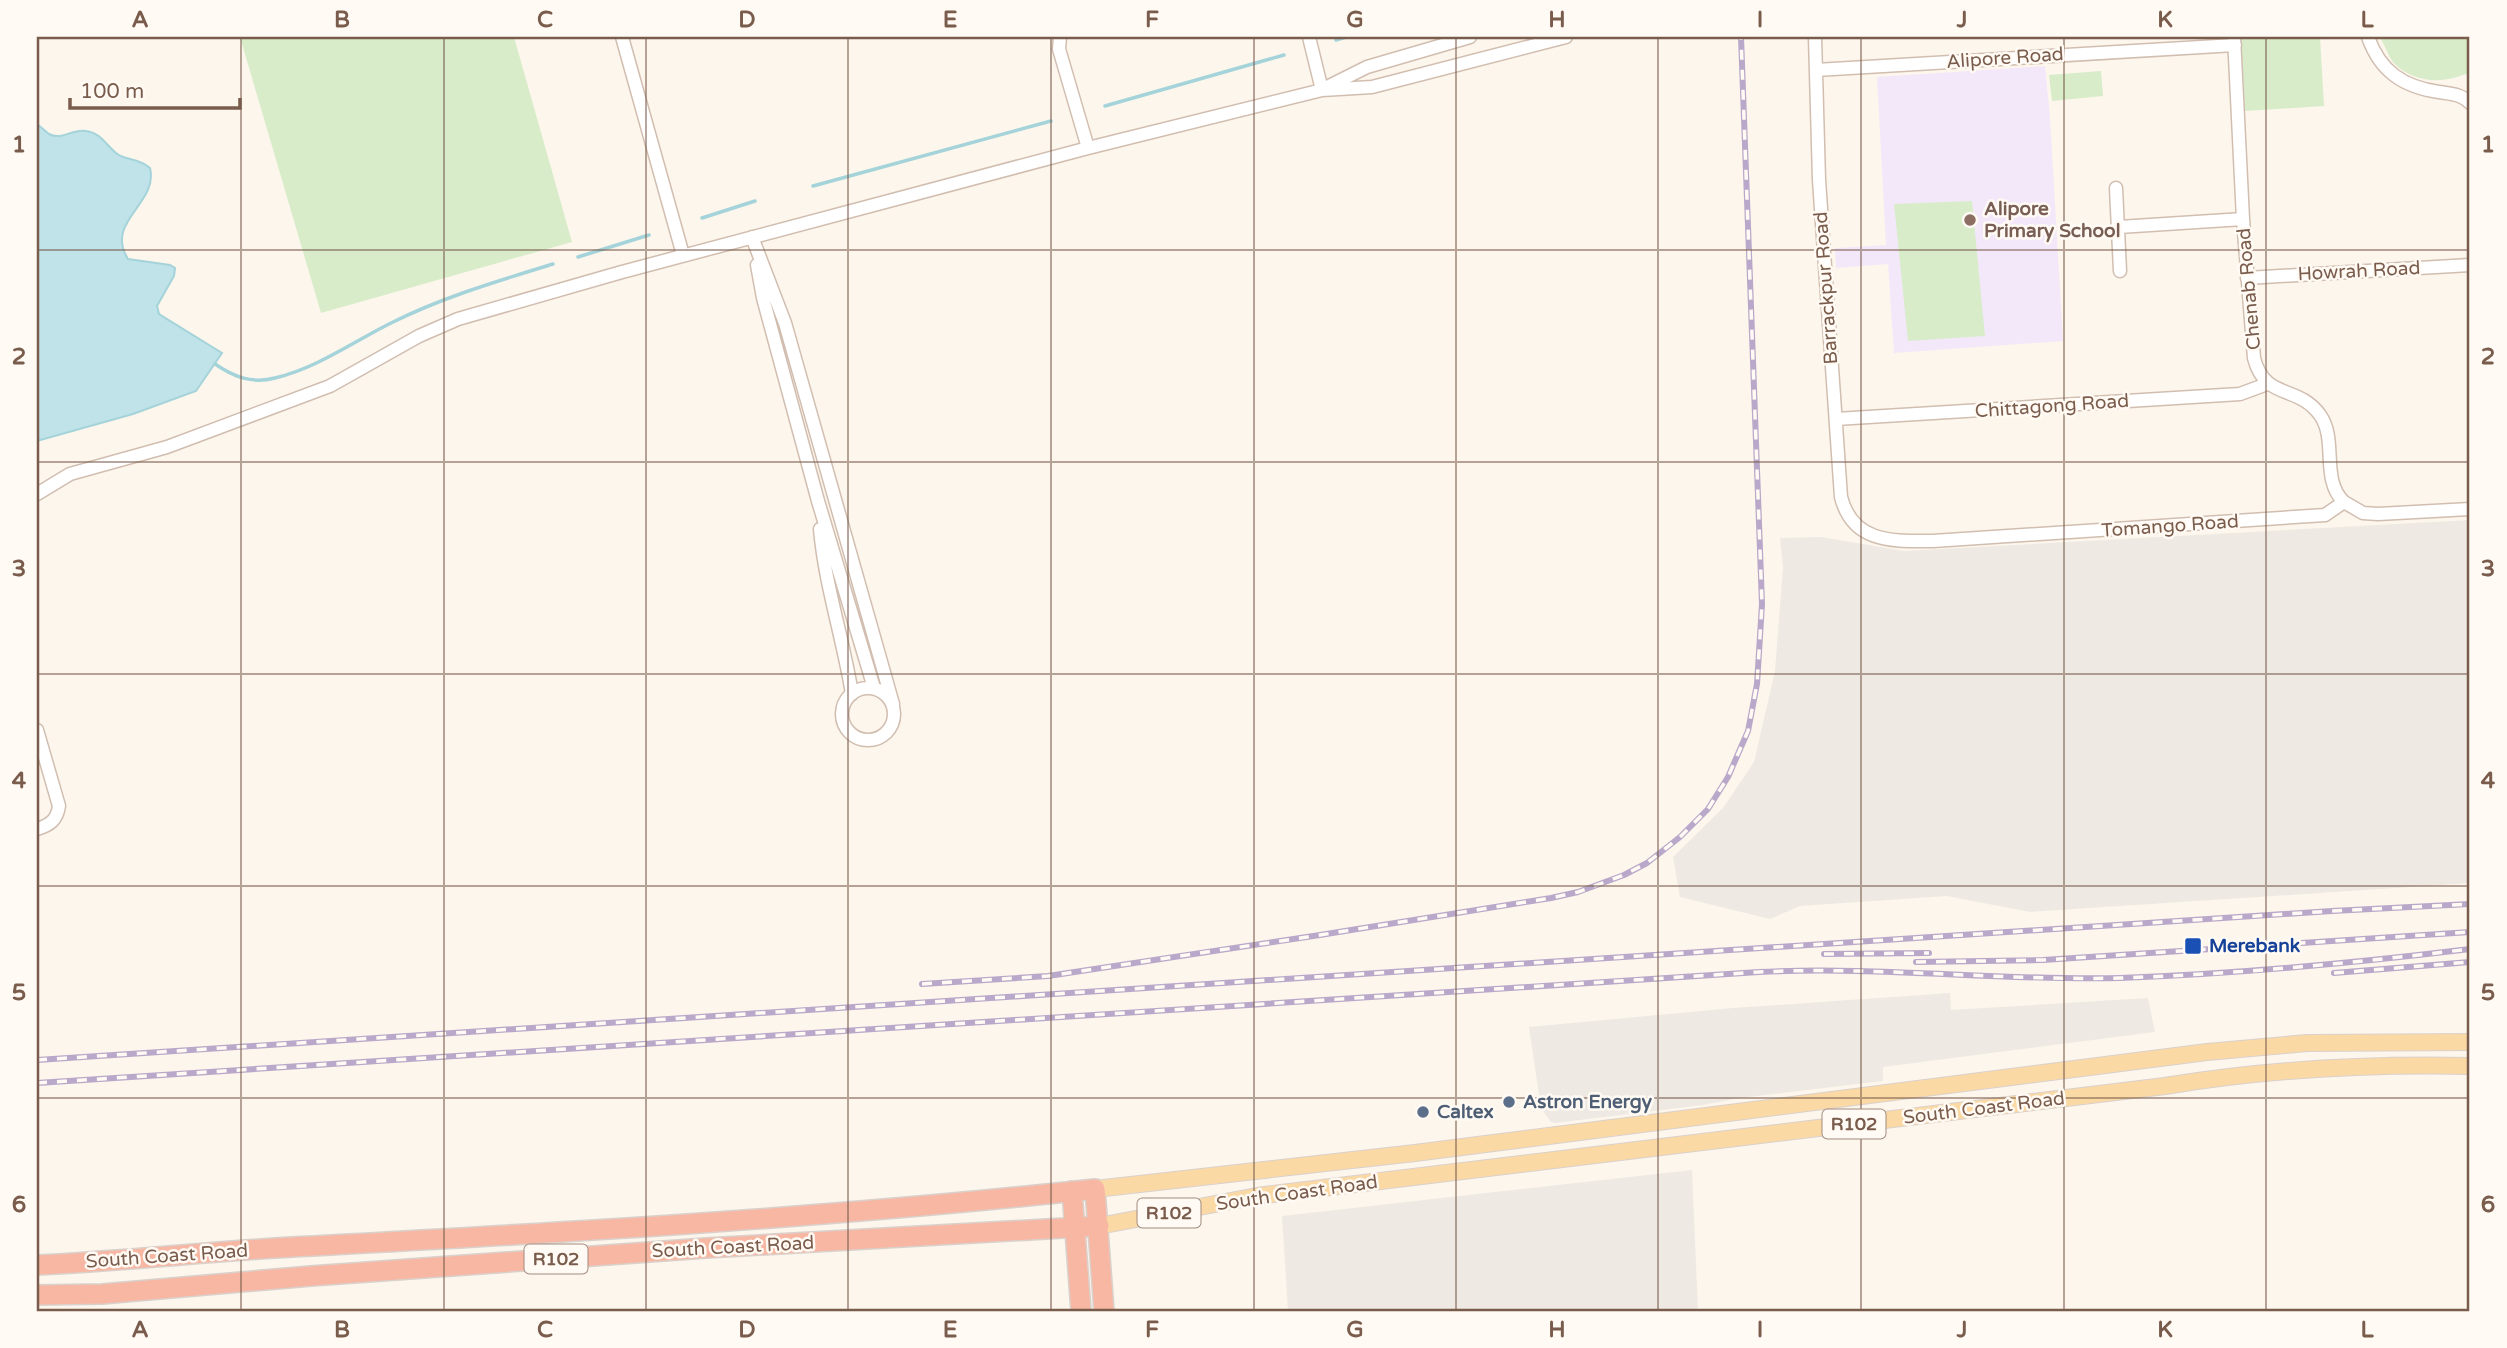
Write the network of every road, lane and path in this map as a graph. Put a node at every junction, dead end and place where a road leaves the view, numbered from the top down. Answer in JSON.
{"nodes":[{"id":1,"x":622,"y":37,"type":"edge"},
{"id":2,"x":1060,"y":37,"type":"edge"},
{"id":3,"x":1309,"y":37,"type":"edge"},
{"id":4,"x":1470,"y":37,"type":"edge"},
{"id":5,"x":1566,"y":37,"type":"edge"},
{"id":6,"x":1815,"y":37,"type":"edge"},
{"id":7,"x":2368,"y":37,"type":"edge"},
{"id":8,"x":2235,"y":41,"type":"edge"},
{"id":9,"x":1816,"y":70,"type":"junction"},
{"id":10,"x":1322,"y":90,"type":"junction"},
{"id":11,"x":2470,"y":103,"type":"edge"},
{"id":12,"x":1088,"y":148,"type":"junction"},
{"id":13,"x":2116,"y":188,"type":"dead end"},
{"id":14,"x":2243,"y":219,"type":"junction"},
{"id":15,"x":2119,"y":227,"type":"junction"},
{"id":16,"x":752,"y":237,"type":"junction"},
{"id":17,"x":683,"y":255,"type":"junction"},
{"id":18,"x":2470,"y":265,"type":"edge"},
{"id":19,"x":2120,"y":271,"type":"dead end"},
{"id":20,"x":2247,"y":278,"type":"junction"},
{"id":21,"x":2267,"y":384,"type":"junction"},
{"id":22,"x":1836,"y":419,"type":"junction"},
{"id":23,"x":37,"y":494,"type":"edge"},
{"id":24,"x":818,"y":501,"type":"junction"},
{"id":25,"x":2344,"y":502,"type":"junction"},
{"id":26,"x":2470,"y":509,"type":"edge"},
{"id":27,"x":1864,"y":531,"type":"joint"},
{"id":28,"x":874,"y":688,"type":"junction"},
{"id":29,"x":852,"y":694,"type":"junction"},
{"id":30,"x":893,"y":704,"type":"junction"},
{"id":31,"x":37,"y":730,"type":"edge"},
{"id":32,"x":37,"y":829,"type":"edge"},
{"id":33,"x":2469,"y":1042,"type":"edge"},
{"id":34,"x":2161,"y":1059,"type":"junction"},
{"id":35,"x":2470,"y":1066,"type":"edge"},
{"id":36,"x":2165,"y":1086,"type":"junction"},
{"id":37,"x":1883,"y":1094,"type":"junction"},
{"id":38,"x":1734,"y":1113,"type":"junction"},
{"id":39,"x":1678,"y":1120,"type":"junction"},
{"id":40,"x":1885,"y":1120,"type":"junction"},
{"id":41,"x":1585,"y":1132,"type":"junction"},
{"id":42,"x":1738,"y":1138,"type":"junction"},
{"id":43,"x":1682,"y":1145,"type":"junction"},
{"id":44,"x":1446,"y":1149,"type":"junction"},
{"id":45,"x":1588,"y":1156,"type":"junction"},
{"id":46,"x":1445,"y":1173,"type":"junction"},
{"id":47,"x":1209,"y":1177,"type":"junction"},
{"id":48,"x":1096,"y":1189,"type":"junction"},
{"id":49,"x":1072,"y":1191,"type":"junction"},
{"id":50,"x":1213,"y":1204,"type":"junction"},
{"id":51,"x":1099,"y":1226,"type":"junction"},
{"id":52,"x":1075,"y":1228,"type":"junction"},
{"id":53,"x":310,"y":1246,"type":"junction"},
{"id":54,"x":37,"y":1265,"type":"edge"},
{"id":55,"x":311,"y":1276,"type":"junction"},
{"id":56,"x":37,"y":1295,"type":"edge"},
{"id":57,"x":1081,"y":1311,"type":"edge"},
{"id":58,"x":1104,"y":1311,"type":"edge"}],
"edges":[{"from":1,"to":17,"type":"street"},
{"from":2,"to":12,"type":"street"},
{"from":3,"to":10,"type":"street"},
{"from":4,"to":10,"type":"street"},
{"from":5,"to":10,"type":"street"},
{"from":6,"to":9,"type":"street","name":"Barrackpur Road"},
{"from":7,"to":11,"type":"street"},
{"from":8,"to":9,"type":"street","name":"Alipore Road"},
{"from":8,"to":14,"type":"street","name":"Chenab Road"},
{"from":9,"to":22,"type":"street","name":"Barrackpur Road"},
{"from":10,"to":12,"type":"street"},
{"from":12,"to":16,"type":"street"},
{"from":13,"to":15,"type":"street"},
{"from":14,"to":15,"type":"street"},
{"from":14,"to":20,"type":"street","name":"Chenab Road"},
{"from":15,"to":19,"type":"street"},
{"from":16,"to":17,"type":"street"},
{"from":16,"to":24,"type":"street"},
{"from":16,"to":30,"type":"street"},
{"from":17,"to":23,"type":"street"},
{"from":18,"to":20,"type":"street","name":"Howrah Road"},
{"from":20,"to":21,"type":"street","name":"Chenab Road"},
{"from":21,"to":22,"type":"street","name":"Chittagong Road"},
{"from":21,"to":25,"type":"street"},
{"from":22,"to":27,"type":"street","name":"Barrackpur Road"},
{"from":24,"to":28,"type":"street"},
{"from":24,"to":29,"type":"street"},
{"from":25,"to":26,"type":"street"},
{"from":25,"to":27,"type":"street","name":"Tomango Road"},
{"from":28,"to":29,"type":"street"},
{"from":28,"to":30,"type":"street"},
{"from":29,"to":30,"type":"street"},
{"from":31,"to":32,"type":"street"},
{"from":33,"to":34,"type":"main road","name":"South Coast Road","number":"R102"},
{"from":33,"to":35,"type":"main road"},
{"from":34,"to":36,"type":"main road"},
{"from":34,"to":37,"type":"main road","name":"South Coast Road","number":"R102"},
{"from":35,"to":36,"type":"main road","name":"South Coast Road","number":"R102"},
{"from":36,"to":40,"type":"main road","name":"South Coast Road","number":"R102"},
{"from":37,"to":38,"type":"main road","name":"South Coast Road","number":"R102"},
{"from":37,"to":40,"type":"main road"},
{"from":38,"to":39,"type":"main road","name":"South Coast Road","number":"R102"},
{"from":38,"to":42,"type":"main road"},
{"from":39,"to":41,"type":"main road","name":"South Coast Road","number":"R102"},
{"from":39,"to":43,"type":"main road"},
{"from":40,"to":42,"type":"main road","name":"South Coast Road","number":"R102"},
{"from":41,"to":44,"type":"main road","name":"South Coast Road","number":"R102"},
{"from":41,"to":45,"type":"main road"},
{"from":42,"to":43,"type":"main road","name":"South Coast Road","number":"R102"},
{"from":43,"to":45,"type":"main road","name":"South Coast Road","number":"R102"},
{"from":44,"to":46,"type":"main road"},
{"from":44,"to":47,"type":"main road","name":"South Coast Road","number":"R102"},
{"from":45,"to":46,"type":"main road","name":"South Coast Road","number":"R102"},
{"from":46,"to":50,"type":"main road","name":"South Coast Road","number":"R102"},
{"from":47,"to":48,"type":"main road","name":"South Coast Road","number":"R102"},
{"from":47,"to":50,"type":"main road"},
{"from":48,"to":49,"type":"highway","name":"South Coast Road","number":"R102"},
{"from":48,"to":51,"type":"highway"},
{"from":49,"to":52,"type":"highway"},
{"from":49,"to":53,"type":"highway","name":"South Coast Road","number":"R102"},
{"from":50,"to":51,"type":"main road","name":"South Coast Road","number":"R102"},
{"from":51,"to":52,"type":"highway","name":"South Coast Road","number":"R102"},
{"from":51,"to":58,"type":"highway"},
{"from":52,"to":55,"type":"highway","name":"South Coast Road","number":"R102"},
{"from":52,"to":57,"type":"highway"},
{"from":53,"to":54,"type":"highway","name":"South Coast Road","number":"R102"},
{"from":53,"to":55,"type":"highway"},
{"from":55,"to":56,"type":"highway","name":"South Coast Road","number":"R102"}]}
